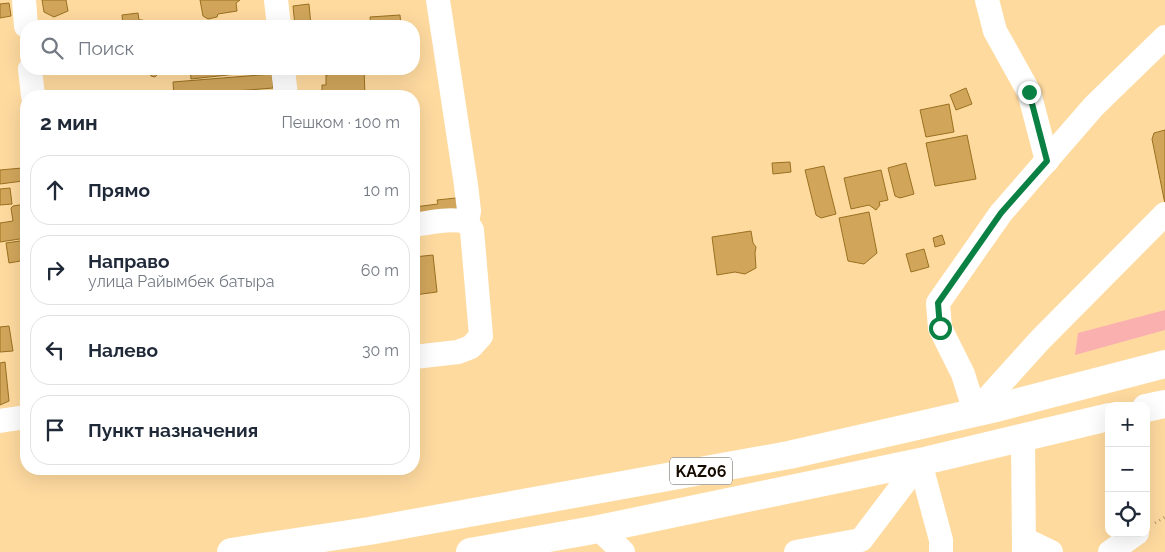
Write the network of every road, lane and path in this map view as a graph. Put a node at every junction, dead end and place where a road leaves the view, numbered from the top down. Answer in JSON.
{"nodes":[{"id":1,"x":24,"y":0,"type":"edge"},
{"id":2,"x":276,"y":0,"type":"edge"},
{"id":3,"x":438,"y":0,"type":"edge"},
{"id":4,"x":987,"y":0,"type":"edge"},
{"id":5,"x":26,"y":20,"type":"edge"},
{"id":6,"x":278,"y":20,"type":"edge"},
{"id":7,"x":1165,"y":37,"type":"edge"},
{"id":8,"x":31,"y":75,"type":"edge"},
{"id":9,"x":284,"y":75,"type":"edge"},
{"id":10,"x":32,"y":90,"type":"edge"},
{"id":11,"x":286,"y":90,"type":"edge"},
{"id":12,"x":1047,"y":161,"type":"junction"},
{"id":13,"x":1165,"y":214,"type":"edge"},
{"id":14,"x":467,"y":222,"type":"junction"},
{"id":15,"x":420,"y":224,"type":"edge"},
{"id":16,"x":420,"y":356,"type":"edge"},
{"id":17,"x":1165,"y":364,"type":"edge"},
{"id":18,"x":1165,"y":404,"type":"edge"},
{"id":19,"x":1150,"y":407,"type":"edge"},
{"id":20,"x":987,"y":410,"type":"junction"},
{"id":21,"x":20,"y":418,"type":"edge"},
{"id":22,"x":1105,"y":418,"type":"edge"},
{"id":23,"x":0,"y":421,"type":"edge"},
{"id":24,"x":1015,"y":438,"type":"junction"},
{"id":25,"x":920,"y":462,"type":"junction"},
{"id":26,"x":599,"y":529,"type":"junction"},
{"id":27,"x":1133,"y":537,"type":"edge"},
{"id":28,"x":1139,"y":537,"type":"edge"},
{"id":29,"x":1024,"y":545,"type":"edge"},
{"id":30,"x":231,"y":552,"type":"edge"},
{"id":31,"x":470,"y":552,"type":"edge"},
{"id":32,"x":623,"y":552,"type":"edge"},
{"id":33,"x":796,"y":552,"type":"edge"},
{"id":34,"x":941,"y":552,"type":"edge"},
{"id":35,"x":1051,"y":552,"type":"edge"},
{"id":36,"x":1110,"y":552,"type":"edge"},
{"id":37,"x":1140,"y":552,"type":"edge"}],
"edges":[{"from":1,"to":5,"type":"street"},
{"from":2,"to":6,"type":"street"},
{"from":3,"to":14,"type":"street"},
{"from":4,"to":12,"type":"street"},
{"from":7,"to":12,"type":"street"},
{"from":8,"to":10,"type":"street"},
{"from":9,"to":11,"type":"street"},
{"from":12,"to":20,"type":"street"},
{"from":13,"to":20,"type":"street"},
{"from":14,"to":15,"type":"street"},
{"from":14,"to":16,"type":"street"},
{"from":17,"to":20,"type":"highway","number":"KАZ06"},
{"from":18,"to":19,"type":"highway"},
{"from":20,"to":24,"type":"highway"},
{"from":20,"to":30,"type":"highway","number":"KАZ06"},
{"from":21,"to":23,"type":"street"},
{"from":22,"to":24,"type":"highway","number":"KАZ06"},
{"from":24,"to":25,"type":"highway","number":"KАZ06"},
{"from":24,"to":29,"type":"street"},
{"from":25,"to":26,"type":"highway","number":"KАZ06"},
{"from":25,"to":33,"type":"street"},
{"from":25,"to":34,"type":"street"},
{"from":26,"to":31,"type":"highway","number":"KАZ06"},
{"from":26,"to":32,"type":"street"},
{"from":27,"to":36,"type":"street"},
{"from":28,"to":37,"type":"street"},
{"from":29,"to":35,"type":"street"}]}
